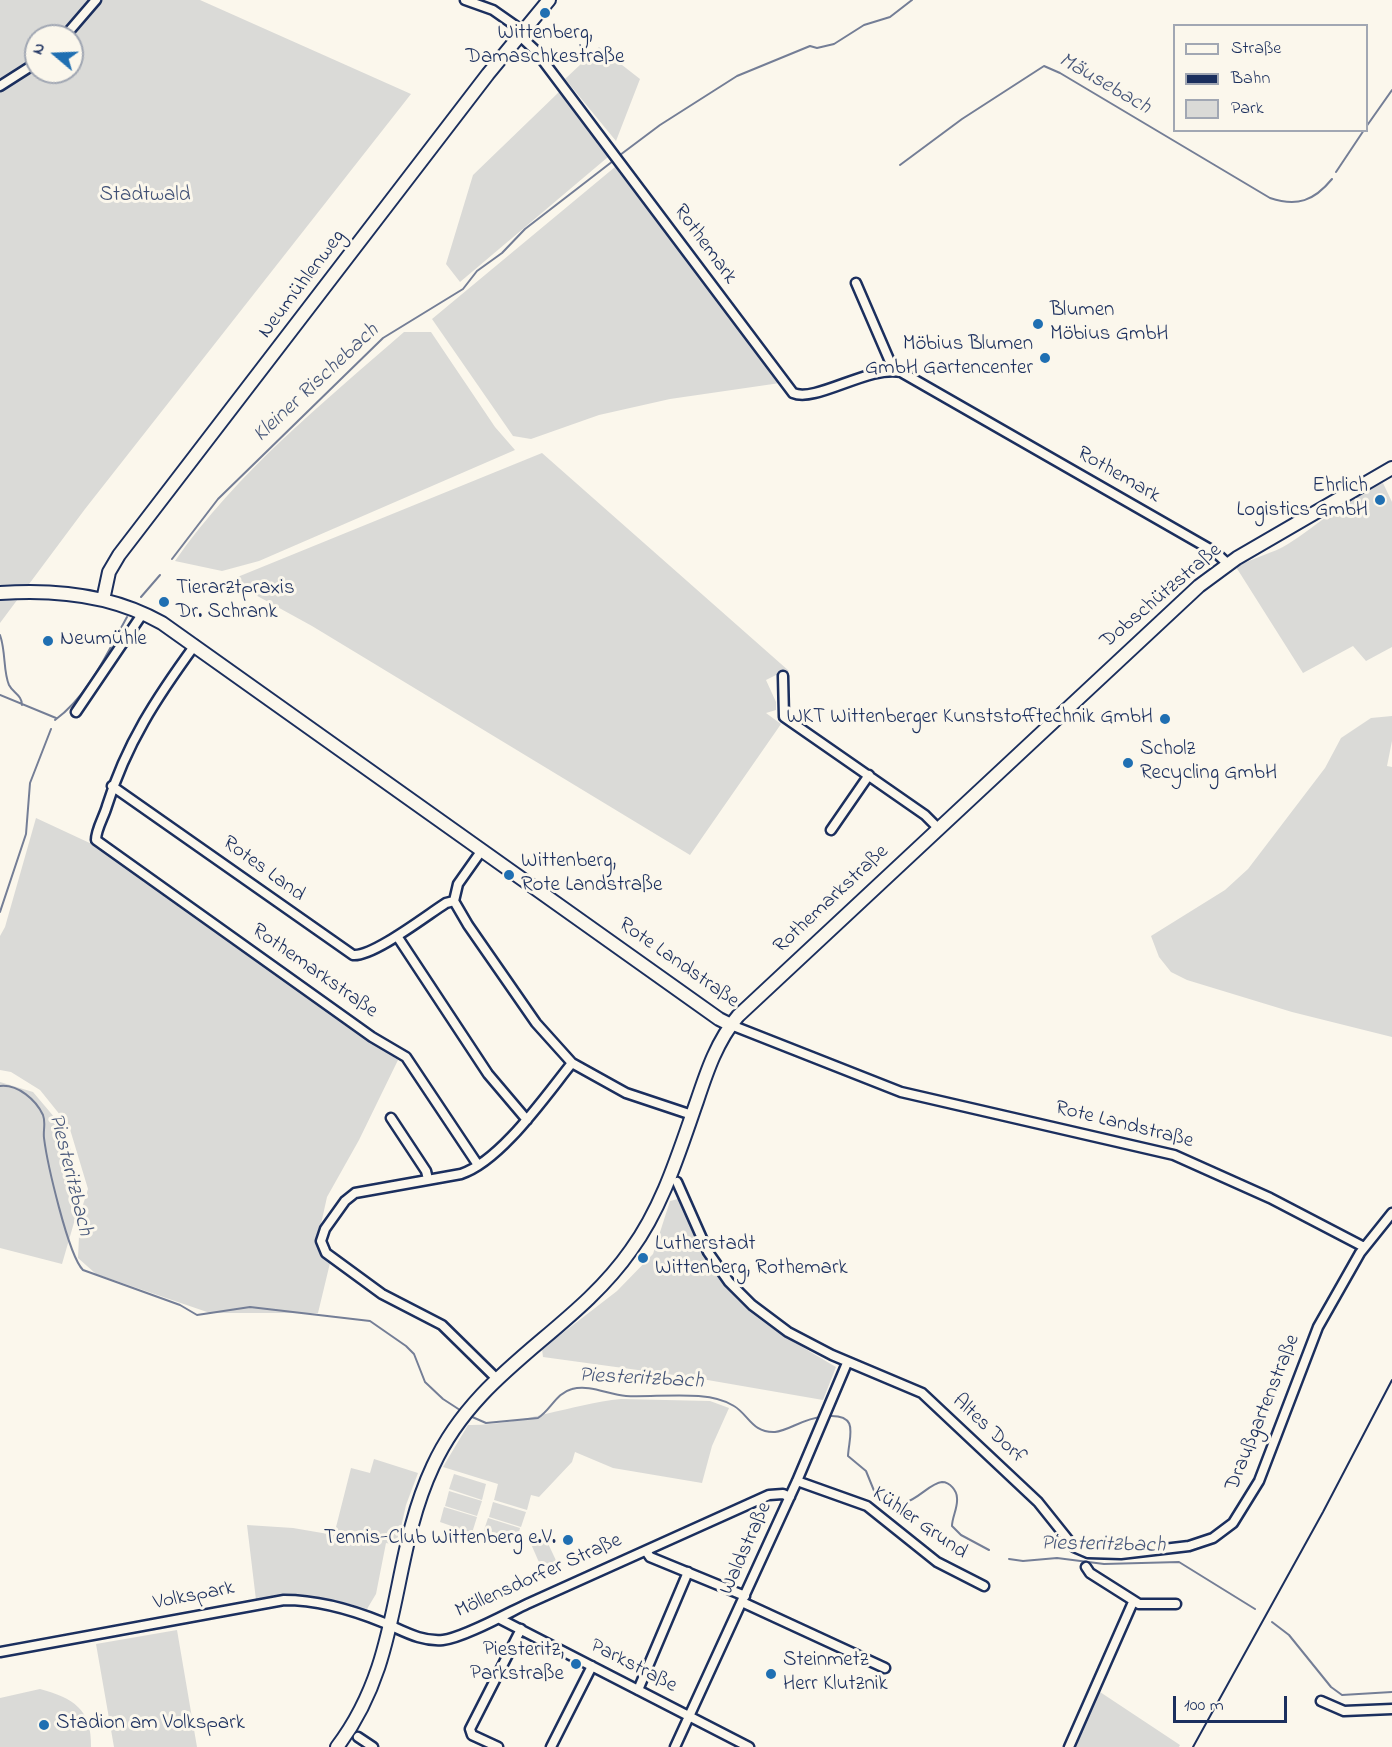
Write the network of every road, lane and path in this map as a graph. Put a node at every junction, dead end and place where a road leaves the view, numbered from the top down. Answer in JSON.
{"nodes":[{"id":1,"x":96,"y":0,"type":"edge"},
{"id":2,"x":465,"y":0,"type":"edge"},
{"id":3,"x":549,"y":0,"type":"edge"},
{"id":4,"x":75,"y":24,"type":"edge"},
{"id":5,"x":522,"y":33,"type":"junction"},
{"id":6,"x":24,"y":71,"type":"edge"},
{"id":7,"x":0,"y":86,"type":"edge"},
{"id":8,"x":856,"y":283,"type":"dead end"},
{"id":9,"x":894,"y":371,"type":"junction"},
{"id":10,"x":1392,"y":468,"type":"edge"},
{"id":11,"x":1228,"y":564,"type":"junction"},
{"id":12,"x":0,"y":593,"type":"edge"},
{"id":13,"x":103,"y":600,"type":"junction"},
{"id":14,"x":143,"y":612,"type":"junction"},
{"id":15,"x":195,"y":645,"type":"junction"},
{"id":16,"x":783,"y":676,"type":"dead end"},
{"id":17,"x":76,"y":712,"type":"dead end"},
{"id":18,"x":1034,"y":739,"type":"joint"},
{"id":19,"x":870,"y":775,"type":"junction"},
{"id":20,"x":112,"y":786,"type":"junction"},
{"id":21,"x":938,"y":828,"type":"junction"},
{"id":22,"x":831,"y":830,"type":"dead end"},
{"id":23,"x":482,"y":850,"type":"junction"},
{"id":24,"x":454,"y":901,"type":"junction"},
{"id":25,"x":397,"y":936,"type":"junction"},
{"id":26,"x":731,"y":1025,"type":"junction"},
{"id":27,"x":572,"y":1063,"type":"junction"},
{"id":28,"x":692,"y":1115,"type":"junction"},
{"id":29,"x":391,"y":1118,"type":"dead end"},
{"id":30,"x":527,"y":1120,"type":"junction"},
{"id":31,"x":478,"y":1165,"type":"junction"},
{"id":32,"x":428,"y":1179,"type":"junction"},
{"id":33,"x":677,"y":1182,"type":"dead end"},
{"id":34,"x":1392,"y":1213,"type":"edge"},
{"id":35,"x":1364,"y":1248,"type":"junction"},
{"id":36,"x":847,"y":1363,"type":"junction"},
{"id":37,"x":496,"y":1378,"type":"junction"},
{"id":38,"x":797,"y":1481,"type":"junction"},
{"id":39,"x":790,"y":1497,"type":"junction"},
{"id":40,"x":646,"y":1551,"type":"junction"},
{"id":41,"x":1083,"y":1552,"type":"joint"},
{"id":42,"x":1086,"y":1567,"type":"dead end"},
{"id":43,"x":688,"y":1572,"type":"junction"},
{"id":44,"x":984,"y":1586,"type":"dead end"},
{"id":45,"x":744,"y":1599,"type":"junction"},
{"id":46,"x":1133,"y":1602,"type":"junction"},
{"id":47,"x":1176,"y":1605,"type":"dead end"},
{"id":48,"x":500,"y":1619,"type":"junction"},
{"id":49,"x":391,"y":1627,"type":"junction"},
{"id":50,"x":521,"y":1629,"type":"junction"},
{"id":51,"x":0,"y":1652,"type":"edge"},
{"id":52,"x":592,"y":1666,"type":"junction"},
{"id":53,"x":885,"y":1668,"type":"dead end"},
{"id":54,"x":638,"y":1690,"type":"junction"},
{"id":55,"x":1321,"y":1701,"type":"dead end"},
{"id":56,"x":1392,"y":1709,"type":"edge"},
{"id":57,"x":690,"y":1717,"type":"junction"},
{"id":58,"x":358,"y":1737,"type":"dead end"},
{"id":59,"x":337,"y":1747,"type":"edge"},
{"id":60,"x":373,"y":1747,"type":"edge"},
{"id":61,"x":498,"y":1747,"type":"edge"},
{"id":62,"x":551,"y":1747,"type":"edge"},
{"id":63,"x":675,"y":1747,"type":"edge"},
{"id":64,"x":749,"y":1747,"type":"edge"},
{"id":65,"x":1070,"y":1747,"type":"edge"}],
"edges":[{"from":1,"to":4,"type":"street"},
{"from":2,"to":5,"type":"street","name":"Rothemark"},
{"from":3,"to":5,"type":"street","name":"Neumühlenweg"},
{"from":5,"to":9,"type":"street","name":"Rothemark"},
{"from":5,"to":13,"type":"street","name":"Neumühlenweg"},
{"from":6,"to":7,"type":"street"},
{"from":8,"to":9,"type":"street"},
{"from":9,"to":11,"type":"street","name":"Rothemark"},
{"from":10,"to":11,"type":"street","name":"Dobschützstraße"},
{"from":11,"to":18,"type":"street","name":"Dobschützstraße"},
{"from":12,"to":13,"type":"street","name":"Rote Landstraße"},
{"from":13,"to":14,"type":"street","name":"Rote Landstraße"},
{"from":14,"to":15,"type":"street","name":"Rote Landstraße"},
{"from":14,"to":17,"type":"street"},
{"from":15,"to":20,"type":"street"},
{"from":15,"to":23,"type":"street","name":"Rote Landstraße"},
{"from":16,"to":19,"type":"street"},
{"from":18,"to":21,"type":"street","name":"Rothemarkstraße"},
{"from":19,"to":21,"type":"street"},
{"from":19,"to":22,"type":"street"},
{"from":20,"to":25,"type":"street","name":"Rotes Land"},
{"from":20,"to":31,"type":"street","name":"Rothemarkstraße"},
{"from":21,"to":26,"type":"street","name":"Rothemarkstraße"},
{"from":23,"to":24,"type":"street"},
{"from":23,"to":26,"type":"street","name":"Rote Landstraße"},
{"from":24,"to":25,"type":"street","name":"Rotes Land"},
{"from":24,"to":27,"type":"street"},
{"from":25,"to":30,"type":"street"},
{"from":26,"to":28,"type":"street","name":"Rothemarkstraße"},
{"from":26,"to":35,"type":"street","name":"Rote Landstraße"},
{"from":27,"to":28,"type":"street"},
{"from":27,"to":30,"type":"street"},
{"from":28,"to":37,"type":"street","name":"Rothemarkstraße"},
{"from":29,"to":32,"type":"street"},
{"from":30,"to":31,"type":"street"},
{"from":31,"to":32,"type":"street"},
{"from":32,"to":37,"type":"street"},
{"from":33,"to":36,"type":"street"},
{"from":34,"to":35,"type":"street","name":"Draußgartenstraße"},
{"from":35,"to":41,"type":"street","name":"Draußgartenstraße"},
{"from":36,"to":38,"type":"street","name":"Waldstraße"},
{"from":36,"to":41,"type":"street","name":"Altes Dorf"},
{"from":37,"to":49,"type":"street","name":"Rothemarkstraße"},
{"from":38,"to":39,"type":"street","name":"Waldstraße"},
{"from":38,"to":44,"type":"street","name":"Kühler Grund"},
{"from":39,"to":40,"type":"street","name":"Möllensdorfer Straße"},
{"from":39,"to":45,"type":"street","name":"Waldstraße"},
{"from":40,"to":43,"type":"street"},
{"from":40,"to":48,"type":"street","name":"Möllensdorfer Straße"},
{"from":42,"to":46,"type":"street"},
{"from":43,"to":45,"type":"street"},
{"from":43,"to":54,"type":"street"},
{"from":45,"to":53,"type":"street"},
{"from":45,"to":57,"type":"street","name":"Waldstraße"},
{"from":46,"to":47,"type":"street"},
{"from":46,"to":65,"type":"street"},
{"from":48,"to":49,"type":"street","name":"Möllensdorfer Straße"},
{"from":48,"to":50,"type":"street","name":"Parkstraße"},
{"from":49,"to":51,"type":"street","name":"Volkspark"},
{"from":49,"to":59,"type":"street"},
{"from":50,"to":52,"type":"street","name":"Parkstraße"},
{"from":50,"to":61,"type":"street"},
{"from":52,"to":54,"type":"street","name":"Parkstraße"},
{"from":52,"to":62,"type":"street"},
{"from":54,"to":57,"type":"street","name":"Parkstraße"},
{"from":55,"to":56,"type":"street"},
{"from":57,"to":63,"type":"street","name":"Waldstraße"},
{"from":57,"to":64,"type":"street","name":"Parkstraße"},
{"from":58,"to":60,"type":"street"}]}
